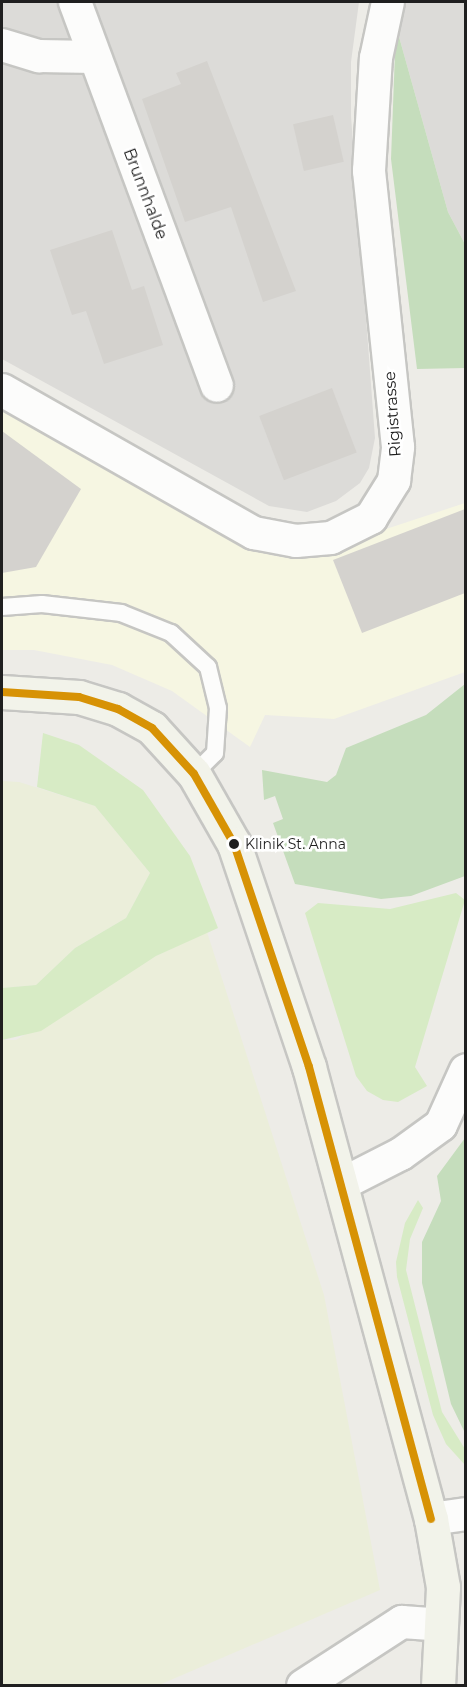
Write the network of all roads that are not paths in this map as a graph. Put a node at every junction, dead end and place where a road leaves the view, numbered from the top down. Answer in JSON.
{"nodes":[{"id":1,"x":75,"y":2,"type":"edge"},
{"id":2,"x":388,"y":2,"type":"edge"},
{"id":3,"x":2,"y":45,"type":"edge"},
{"id":4,"x":94,"y":57,"type":"junction"},
{"id":5,"x":217,"y":386,"type":"dead end"},
{"id":6,"x":2,"y":390,"type":"edge"},
{"id":7,"x":2,"y":607,"type":"edge"},
{"id":8,"x":2,"y":692,"type":"edge"},
{"id":9,"x":194,"y":774,"type":"junction"},
{"id":10,"x":465,"y":1070,"type":"edge"},
{"id":11,"x":342,"y":1184,"type":"junction"},
{"id":12,"x":465,"y":1514,"type":"edge"},
{"id":13,"x":431,"y":1519,"type":"junction"},
{"id":14,"x":441,"y":1625,"type":"junction"},
{"id":15,"x":303,"y":1686,"type":"edge"},
{"id":16,"x":438,"y":1686,"type":"edge"}],
"edges":[{"from":1,"to":4,"type":"street","name":"Brunnhalde"},
{"from":2,"to":6,"type":"street","name":"Rigistrasse"},
{"from":3,"to":4,"type":"street"},
{"from":4,"to":5,"type":"street","name":"Brunnhalde"},
{"from":7,"to":9,"type":"lane"},
{"from":8,"to":9,"type":"main road"},
{"from":9,"to":11,"type":"main road"},
{"from":10,"to":11,"type":"street"},
{"from":11,"to":13,"type":"main road"},
{"from":12,"to":13,"type":"street"},
{"from":13,"to":14,"type":"main road"},
{"from":14,"to":15,"type":"street"},
{"from":14,"to":16,"type":"main road"}]}
